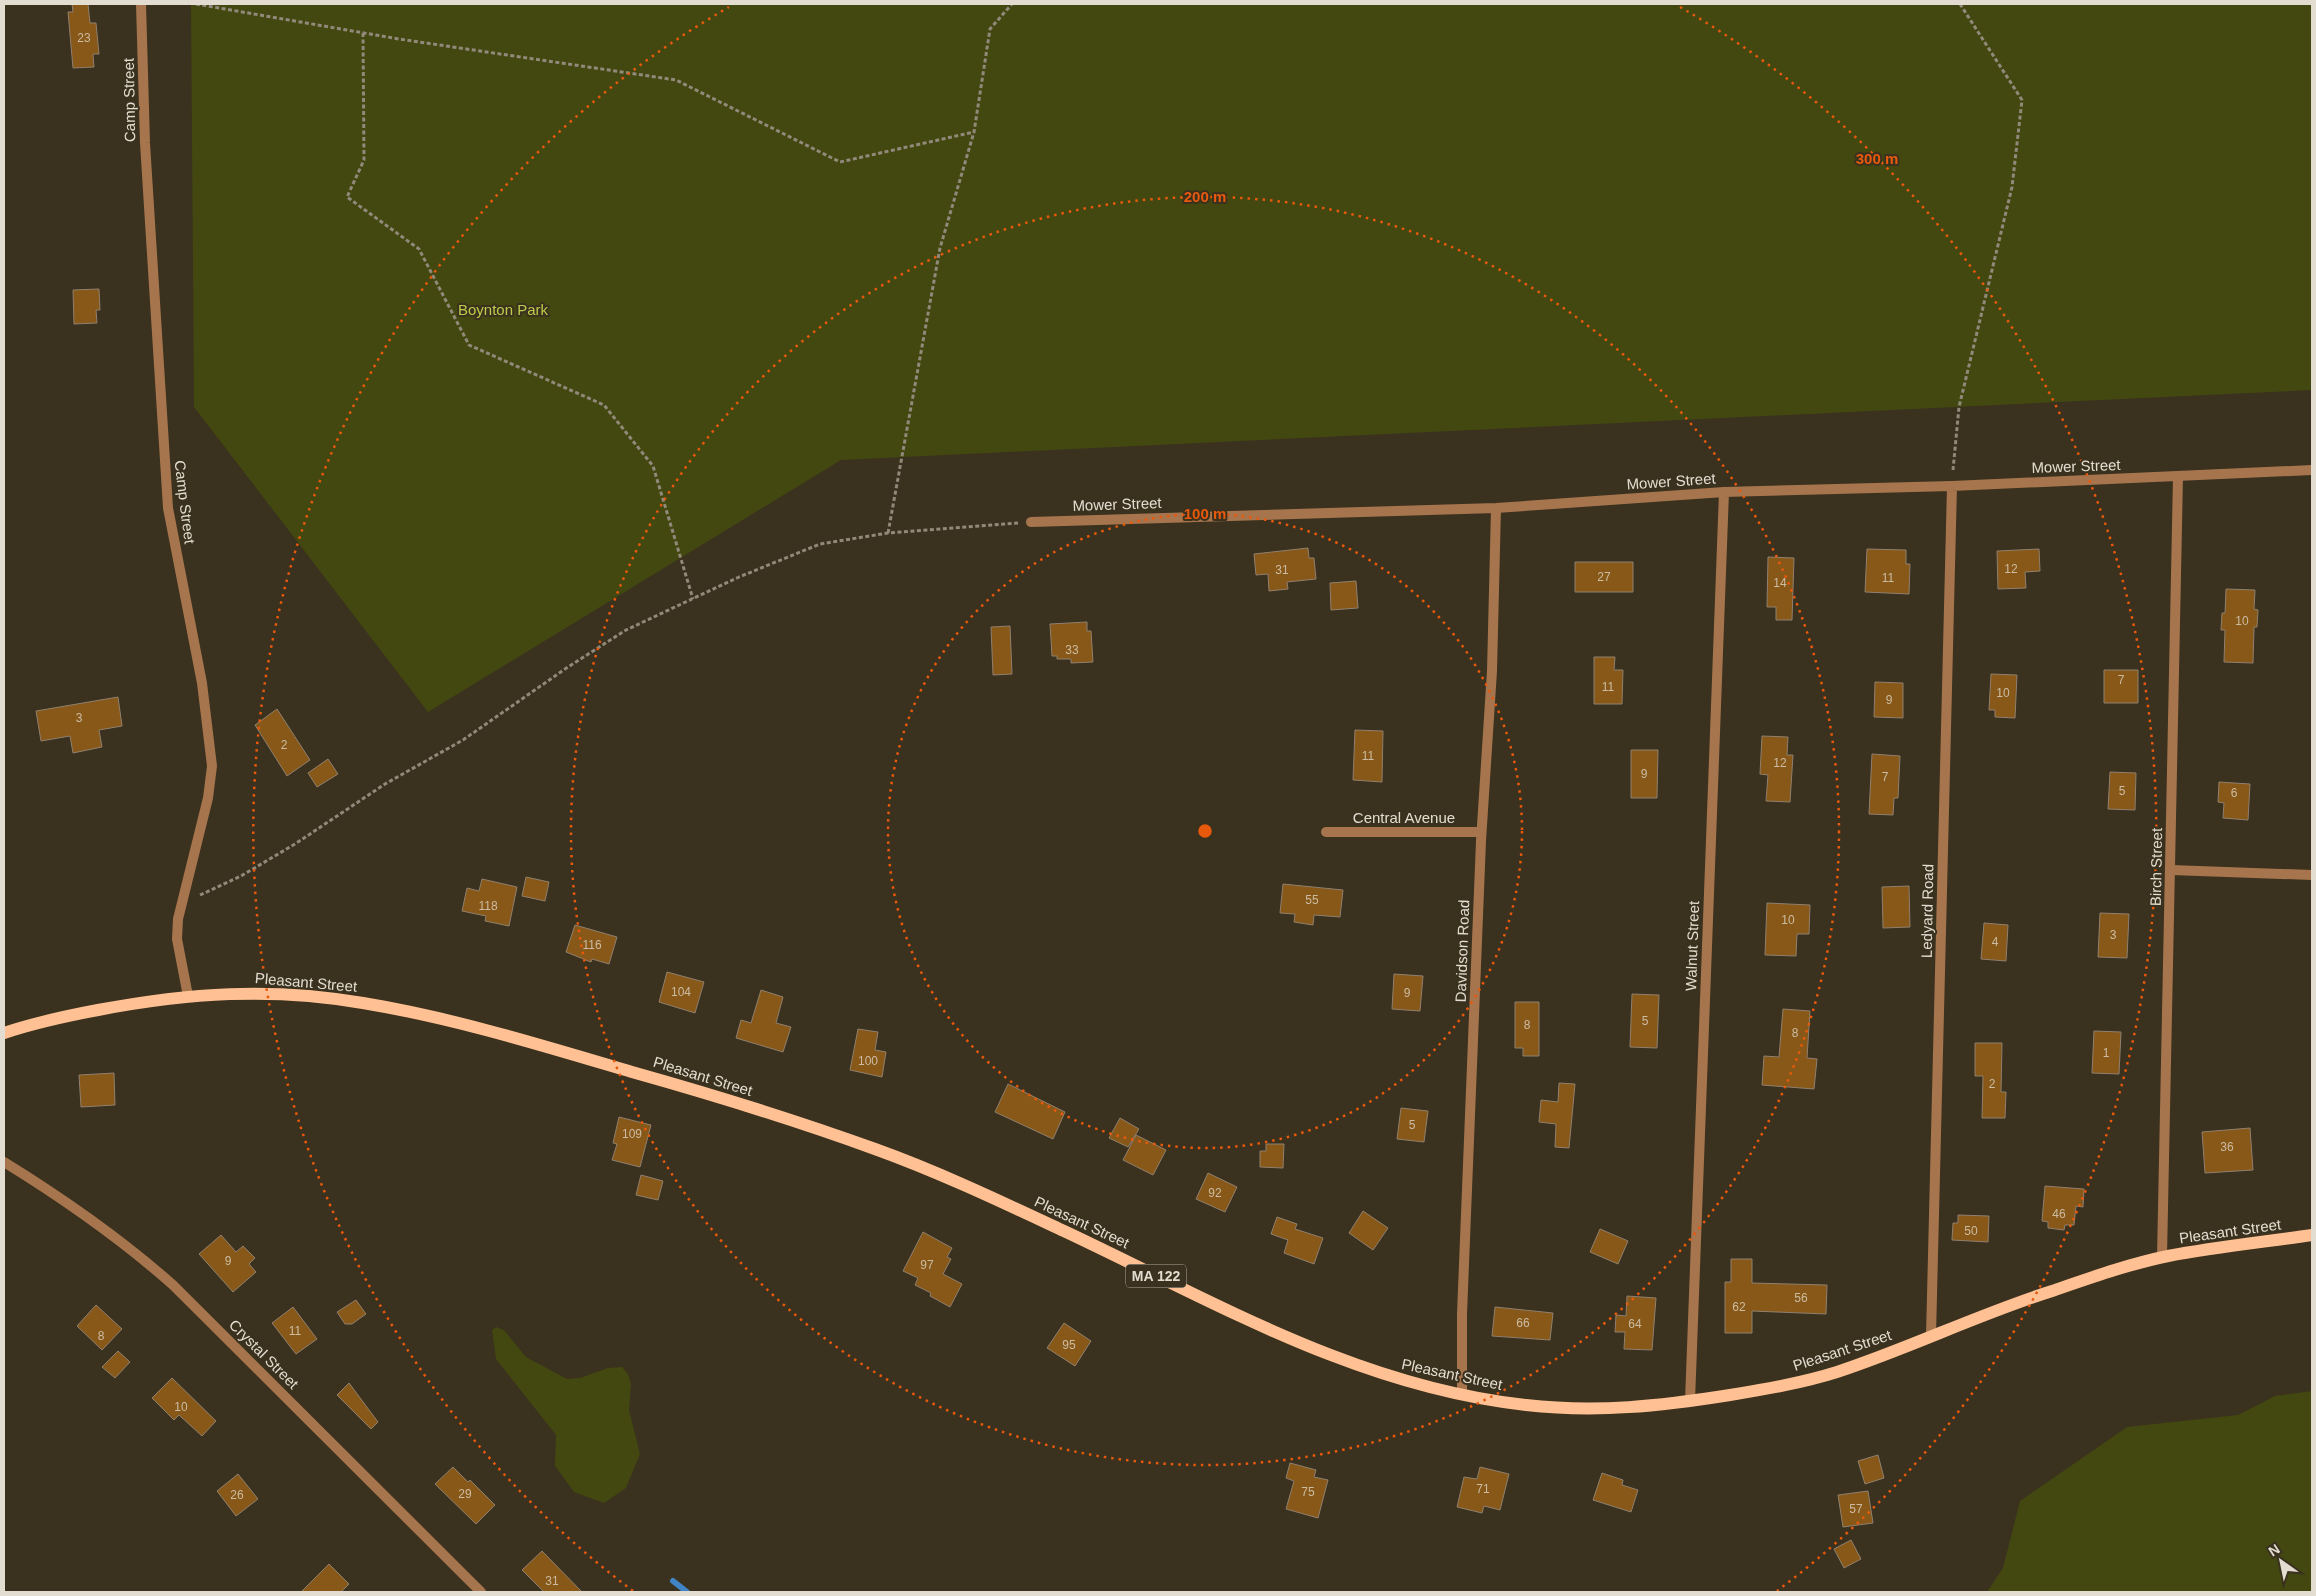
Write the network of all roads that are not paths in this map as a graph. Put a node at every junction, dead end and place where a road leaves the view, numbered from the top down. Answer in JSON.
{"nodes":[{"id":1,"x":140,"y":4,"type":"edge"},
{"id":2,"x":2312,"y":470,"type":"edge"},
{"id":3,"x":2178,"y":478,"type":"junction"},
{"id":4,"x":1952,"y":486,"type":"junction"},
{"id":5,"x":1724,"y":492,"type":"junction"},
{"id":6,"x":1496,"y":508,"type":"junction"},
{"id":7,"x":1031,"y":522,"type":"road end"},
{"id":8,"x":1326,"y":832,"type":"dead end"},
{"id":9,"x":1481,"y":832,"type":"junction"},
{"id":10,"x":2171,"y":870,"type":"junction"},
{"id":11,"x":2312,"y":875,"type":"edge"},
{"id":12,"x":188,"y":996,"type":"junction"},
{"id":13,"x":4,"y":1033,"type":"edge"},
{"id":14,"x":4,"y":1162,"type":"edge"},
{"id":15,"x":2312,"y":1236,"type":"edge"},
{"id":16,"x":2162,"y":1257,"type":"junction"},
{"id":17,"x":1931,"y":1336,"type":"junction"},
{"id":18,"x":1462,"y":1394,"type":"junction"},
{"id":19,"x":1690,"y":1401,"type":"junction"},
{"id":20,"x":481,"y":1592,"type":"edge"}],
"edges":[{"from":1,"to":12,"type":"street","name":"Camp Street"},
{"from":2,"to":3,"type":"street","name":"Mower Street"},
{"from":3,"to":4,"type":"street","name":"Mower Street"},
{"from":3,"to":10,"type":"street","name":"Birch Street"},
{"from":4,"to":5,"type":"street","name":"Mower Street"},
{"from":4,"to":17,"type":"street","name":"Ledyard Road"},
{"from":5,"to":6,"type":"street","name":"Mower Street"},
{"from":5,"to":19,"type":"street","name":"Walnut Street"},
{"from":6,"to":7,"type":"street","name":"Mower Street"},
{"from":6,"to":9,"type":"street","name":"Davidson Road"},
{"from":8,"to":9,"type":"street","name":"Central Avenue"},
{"from":9,"to":18,"type":"street","name":"Davidson Road"},
{"from":10,"to":11,"type":"street"},
{"from":10,"to":16,"type":"street","name":"Birch Street"},
{"from":12,"to":13,"type":"main road","name":"Pleasant Street","number":"MA 122"},
{"from":12,"to":18,"type":"main road","name":"Pleasant Street","number":"MA 122"},
{"from":14,"to":20,"type":"street","name":"Crystal Street"},
{"from":15,"to":16,"type":"main road","name":"Pleasant Street","number":"MA 122"},
{"from":16,"to":17,"type":"main road","name":"Pleasant Street","number":"MA 122"},
{"from":17,"to":19,"type":"main road","name":"Pleasant Street","number":"MA 122"},
{"from":18,"to":19,"type":"main road","name":"Pleasant Street","number":"MA 122"}]}
